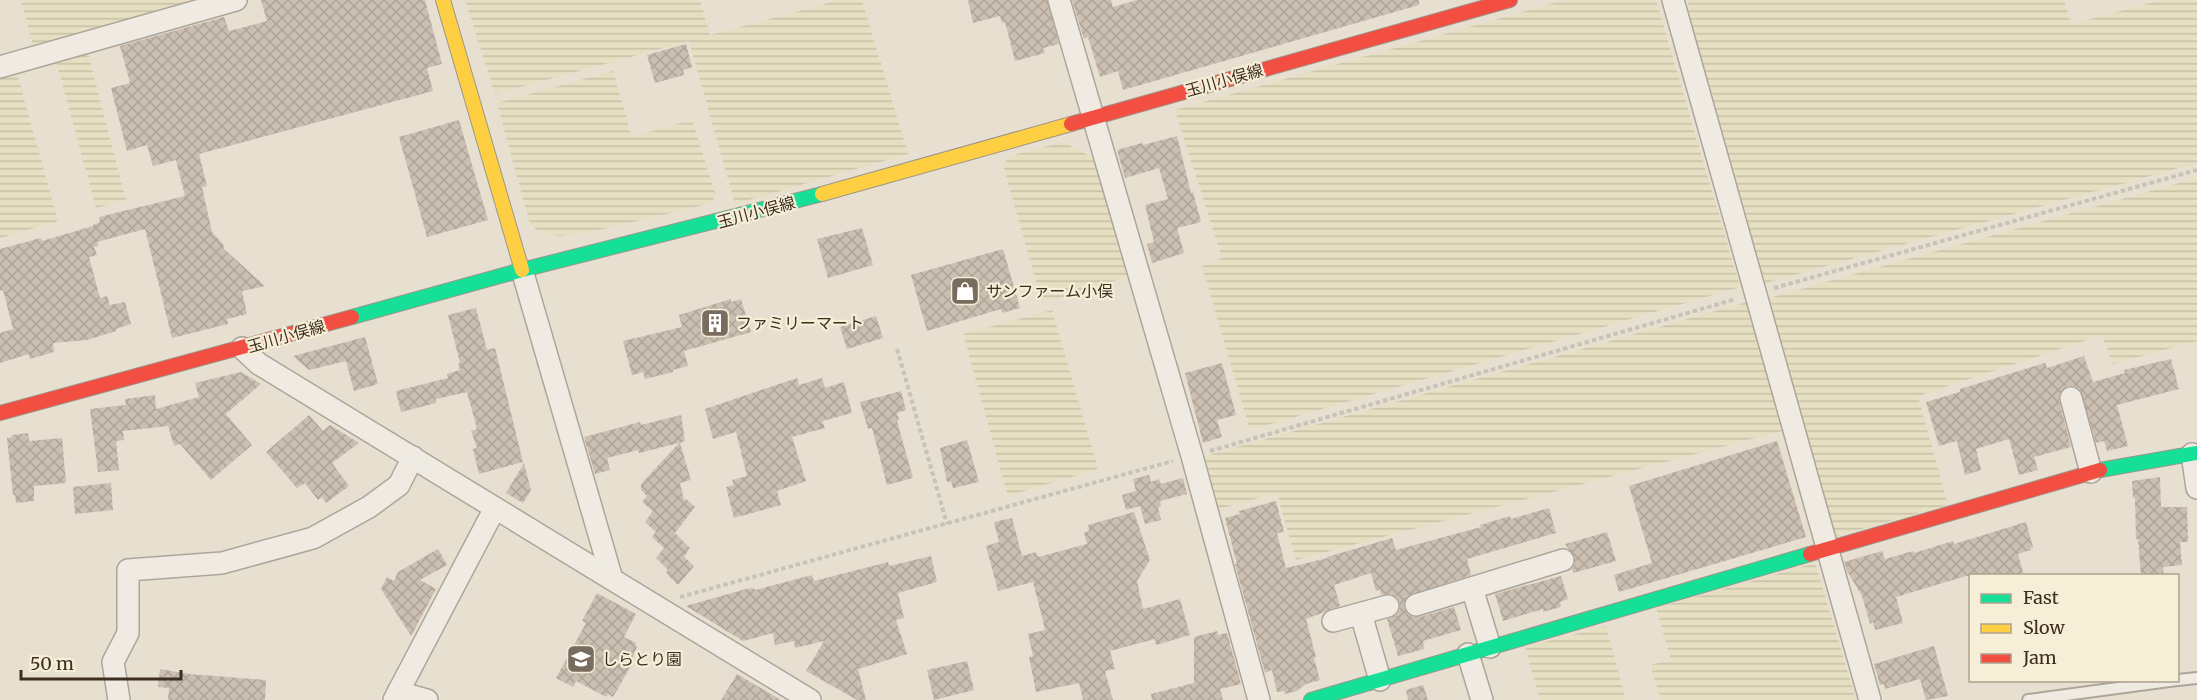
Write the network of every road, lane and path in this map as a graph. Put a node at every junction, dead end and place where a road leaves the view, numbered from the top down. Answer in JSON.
{"nodes":[{"id":1,"x":236,"y":0,"type":"edge"},
{"id":2,"x":444,"y":0,"type":"edge"},
{"id":3,"x":1059,"y":0,"type":"edge"},
{"id":4,"x":1510,"y":0,"type":"edge"},
{"id":5,"x":1673,"y":0,"type":"edge"},
{"id":6,"x":0,"y":67,"type":"edge"},
{"id":7,"x":1093,"y":117,"type":"junction"},
{"id":8,"x":2197,"y":170,"type":"edge"},
{"id":9,"x":522,"y":270,"type":"junction"},
{"id":10,"x":1755,"y":293,"type":"junction"},
{"id":11,"x":242,"y":348,"type":"junction"},
{"id":12,"x":897,"y":349,"type":"dead end"},
{"id":13,"x":2071,"y":398,"type":"dead end"},
{"id":14,"x":0,"y":413,"type":"edge"},
{"id":15,"x":2194,"y":453,"type":"edge"},
{"id":16,"x":1192,"y":456,"type":"junction"},
{"id":17,"x":413,"y":457,"type":"junction"},
{"id":18,"x":2091,"y":472,"type":"junction"},
{"id":19,"x":2197,"y":488,"type":"edge"},
{"id":20,"x":495,"y":508,"type":"junction"},
{"id":21,"x":947,"y":524,"type":"junction"},
{"id":22,"x":1827,"y":548,"type":"junction"},
{"id":23,"x":1563,"y":560,"type":"dead end"},
{"id":24,"x":612,"y":579,"type":"junction"},
{"id":25,"x":1472,"y":588,"type":"junction"},
{"id":26,"x":654,"y":604,"type":"junction"},
{"id":27,"x":1416,"y":605,"type":"dead end"},
{"id":28,"x":1388,"y":606,"type":"dead end"},
{"id":29,"x":1361,"y":614,"type":"junction"},
{"id":30,"x":1334,"y":621,"type":"dead end"},
{"id":31,"x":1490,"y":647,"type":"junction"},
{"id":32,"x":1468,"y":654,"type":"junction"},
{"id":33,"x":2197,"y":678,"type":"edge"},
{"id":34,"x":2179,"y":680,"type":"edge"},
{"id":35,"x":2166,"y":682,"type":"edge"},
{"id":36,"x":1373,"y":688,"type":"edge"},
{"id":37,"x":396,"y":696,"type":"edge"},
{"id":38,"x":2090,"y":696,"type":"edge"},
{"id":39,"x":119,"y":700,"type":"edge"},
{"id":40,"x":427,"y":700,"type":"edge"},
{"id":41,"x":810,"y":700,"type":"edge"},
{"id":42,"x":1259,"y":700,"type":"edge"},
{"id":43,"x":1311,"y":700,"type":"edge"},
{"id":44,"x":1482,"y":700,"type":"edge"},
{"id":45,"x":1869,"y":700,"type":"edge"},
{"id":46,"x":2028,"y":700,"type":"edge"}],
"edges":[{"from":1,"to":6,"type":"street"},
{"from":2,"to":9,"type":"main road"},
{"from":3,"to":7,"type":"street"},
{"from":4,"to":7,"type":"main road","name":"玉川小俣線"},
{"from":5,"to":10,"type":"street"},
{"from":7,"to":9,"type":"main road","name":"玉川小俣線"},
{"from":7,"to":16,"type":"street"},
{"from":8,"to":10,"type":"path"},
{"from":9,"to":11,"type":"main road","name":"玉川小俣線"},
{"from":9,"to":24,"type":"street"},
{"from":10,"to":16,"type":"path"},
{"from":10,"to":22,"type":"street"},
{"from":11,"to":14,"type":"main road","name":"玉川小俣線"},
{"from":11,"to":17,"type":"street"},
{"from":12,"to":21,"type":"path"},
{"from":13,"to":18,"type":"street"},
{"from":15,"to":18,"type":"main road"},
{"from":15,"to":19,"type":"street"},
{"from":16,"to":21,"type":"path"},
{"from":16,"to":42,"type":"street"},
{"from":17,"to":20,"type":"street"},
{"from":17,"to":39,"type":"street"},
{"from":18,"to":22,"type":"main road"},
{"from":20,"to":24,"type":"street"},
{"from":20,"to":37,"type":"street"},
{"from":21,"to":26,"type":"path"},
{"from":22,"to":31,"type":"main road"},
{"from":22,"to":45,"type":"street"},
{"from":23,"to":25,"type":"street"},
{"from":24,"to":26,"type":"street"},
{"from":25,"to":27,"type":"street"},
{"from":25,"to":31,"type":"street"},
{"from":26,"to":41,"type":"street"},
{"from":28,"to":29,"type":"street"},
{"from":29,"to":30,"type":"street"},
{"from":29,"to":36,"type":"street"},
{"from":31,"to":32,"type":"main road"},
{"from":32,"to":36,"type":"main road"},
{"from":32,"to":44,"type":"street"},
{"from":33,"to":34,"type":"lane"},
{"from":35,"to":38,"type":"lane"},
{"from":36,"to":43,"type":"main road"},
{"from":37,"to":40,"type":"street"},
{"from":38,"to":46,"type":"lane"}]}
